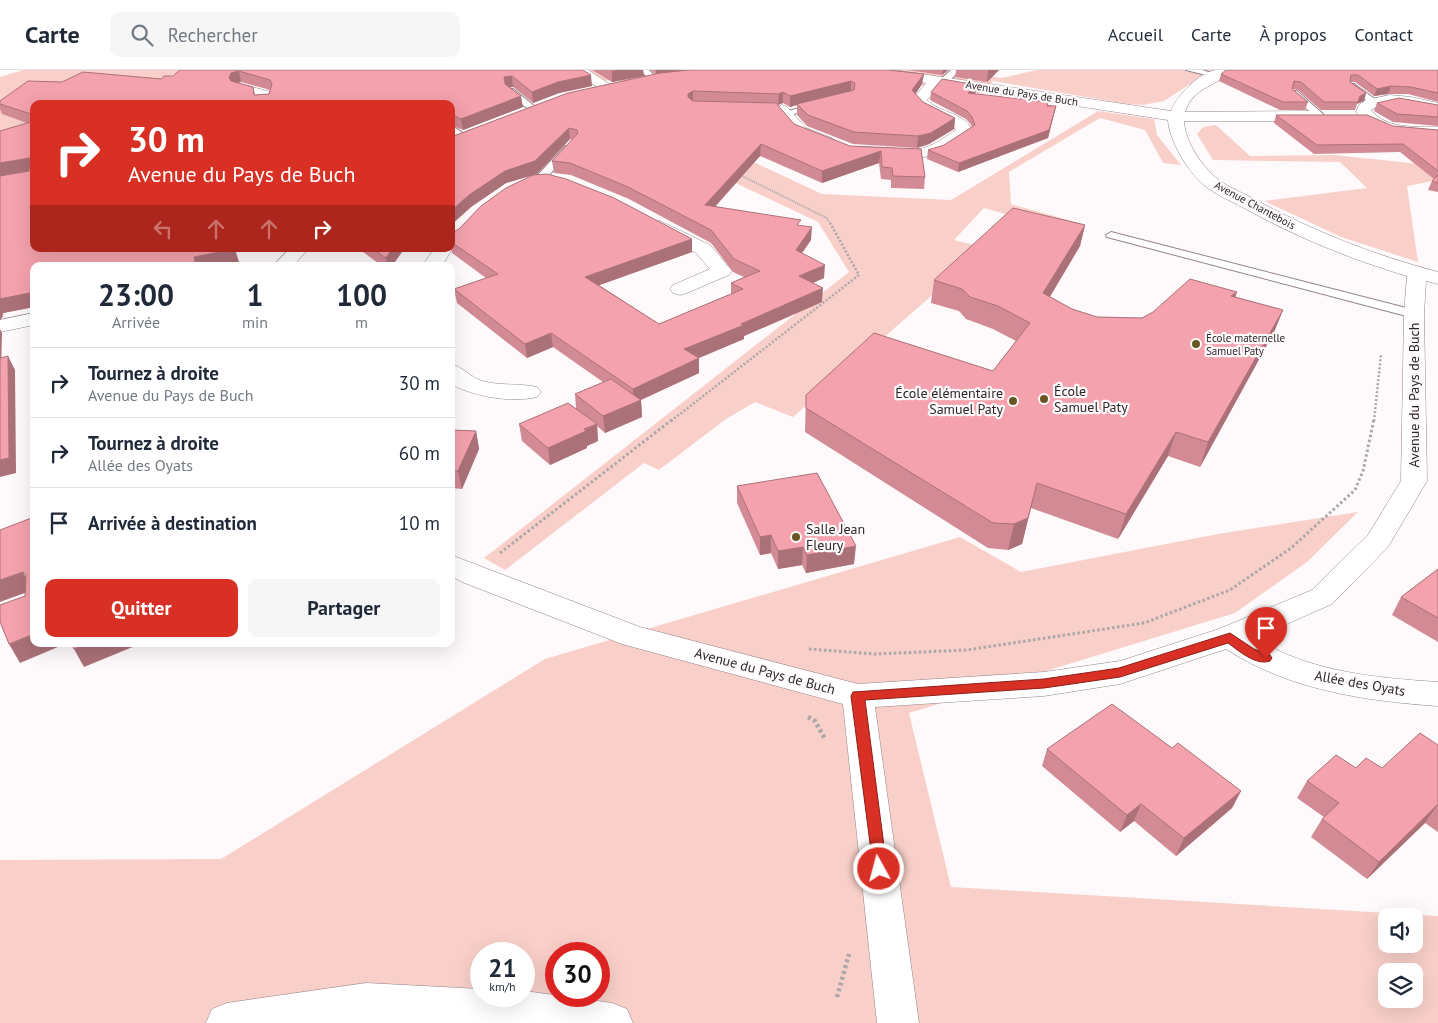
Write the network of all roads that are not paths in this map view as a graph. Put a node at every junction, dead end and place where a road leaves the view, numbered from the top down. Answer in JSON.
{"nodes":[{"id":1,"x":578,"y":70,"type":"edge"},
{"id":2,"x":840,"y":70,"type":"edge"},
{"id":3,"x":846,"y":70,"type":"edge"},
{"id":4,"x":956,"y":70,"type":"edge"},
{"id":5,"x":1190,"y":70,"type":"edge"},
{"id":6,"x":1219,"y":73,"type":"edge"},
{"id":7,"x":646,"y":78,"type":"edge"},
{"id":8,"x":940,"y":81,"type":"junction"},
{"id":9,"x":1351,"y":86,"type":"edge"},
{"id":10,"x":607,"y":87,"type":"junction"},
{"id":11,"x":241,"y":88,"type":"edge"},
{"id":12,"x":510,"y":91,"type":"edge"},
{"id":13,"x":585,"y":93,"type":"edge"},
{"id":14,"x":1294,"y":93,"type":"edge"},
{"id":15,"x":265,"y":100,"type":"edge"},
{"id":16,"x":1375,"y":102,"type":"junction"},
{"id":17,"x":826,"y":104,"type":"edge"},
{"id":18,"x":540,"y":107,"type":"joint"},
{"id":19,"x":1438,"y":108,"type":"edge"},
{"id":20,"x":780,"y":111,"type":"joint"},
{"id":21,"x":1175,"y":115,"type":"junction"},
{"id":22,"x":516,"y":116,"type":"edge"},
{"id":23,"x":1320,"y":116,"type":"junction"},
{"id":24,"x":1368,"y":116,"type":"junction"},
{"id":25,"x":480,"y":130,"type":"edge"},
{"id":26,"x":1438,"y":132,"type":"edge"},
{"id":27,"x":455,"y":136,"type":"edge"},
{"id":28,"x":573,"y":143,"type":"edge"},
{"id":29,"x":842,"y":148,"type":"edge"},
{"id":30,"x":866,"y":154,"type":"edge"},
{"id":31,"x":539,"y":180,"type":"junction"},
{"id":32,"x":564,"y":181,"type":"edge"},
{"id":33,"x":519,"y":186,"type":"edge"},
{"id":34,"x":646,"y":218,"type":"edge"},
{"id":35,"x":1111,"y":235,"type":"dead end"},
{"id":36,"x":296,"y":252,"type":"edge"},
{"id":37,"x":287,"y":262,"type":"edge"},
{"id":38,"x":1427,"y":275,"type":"edge"},
{"id":39,"x":680,"y":288,"type":"dead end"},
{"id":40,"x":1414,"y":314,"type":"junction"},
{"id":41,"x":30,"y":321,"type":"edge"},
{"id":42,"x":0,"y":326,"type":"edge"},
{"id":43,"x":455,"y":376,"type":"edge"},
{"id":44,"x":529,"y":392,"type":"dead end"},
{"id":45,"x":461,"y":569,"type":"edge"},
{"id":46,"x":1230,"y":638,"type":"junction"},
{"id":47,"x":1438,"y":694,"type":"edge"},
{"id":48,"x":858,"y":696,"type":"junction"},
{"id":49,"x":227,"y":1023,"type":"edge"},
{"id":50,"x":612,"y":1023,"type":"edge"},
{"id":51,"x":898,"y":1023,"type":"edge"}],
"edges":[{"from":1,"to":10,"type":"street"},
{"from":2,"to":3,"type":"street","name":"Avenue du Pays de Buch"},
{"from":3,"to":8,"type":"street","name":"Avenue du Pays de Buch"},
{"from":4,"to":8,"type":"lane"},
{"from":5,"to":6,"type":"lane"},
{"from":6,"to":21,"type":"street"},
{"from":7,"to":10,"type":"street"},
{"from":8,"to":21,"type":"street","name":"Avenue du Pays de Buch"},
{"from":8,"to":30,"type":"street"},
{"from":9,"to":16,"type":"lane"},
{"from":10,"to":13,"type":"street"},
{"from":11,"to":15,"type":"street"},
{"from":12,"to":18,"type":"lane"},
{"from":14,"to":23,"type":"lane"},
{"from":16,"to":19,"type":"street"},
{"from":16,"to":24,"type":"street"},
{"from":17,"to":20,"type":"lane"},
{"from":18,"to":22,"type":"street"},
{"from":20,"to":29,"type":"street"},
{"from":21,"to":23,"type":"street","name":"Avenue du Pays de Buch"},
{"from":21,"to":38,"type":"street","name":"Avenue Chantebois"},
{"from":23,"to":24,"type":"street","name":"Avenue du Pays de Buch"},
{"from":24,"to":26,"type":"street"},
{"from":25,"to":27,"type":"street"},
{"from":28,"to":31,"type":"lane"},
{"from":31,"to":32,"type":"street"},
{"from":31,"to":33,"type":"street"},
{"from":34,"to":39,"type":"street"},
{"from":35,"to":40,"type":"lane"},
{"from":36,"to":37,"type":"street"},
{"from":38,"to":40,"type":"street","name":"Avenue du Pays de Buch"},
{"from":40,"to":46,"type":"street","name":"Avenue du Pays de Buch"},
{"from":41,"to":42,"type":"street"},
{"from":43,"to":44,"type":"street"},
{"from":45,"to":48,"type":"street","name":"Avenue du Pays de Buch"},
{"from":46,"to":47,"type":"street","name":"Allée des Oyats"},
{"from":46,"to":48,"type":"street","name":"Avenue du Pays de Buch"},
{"from":48,"to":51,"type":"street"},
{"from":49,"to":50,"type":"street"}]}
